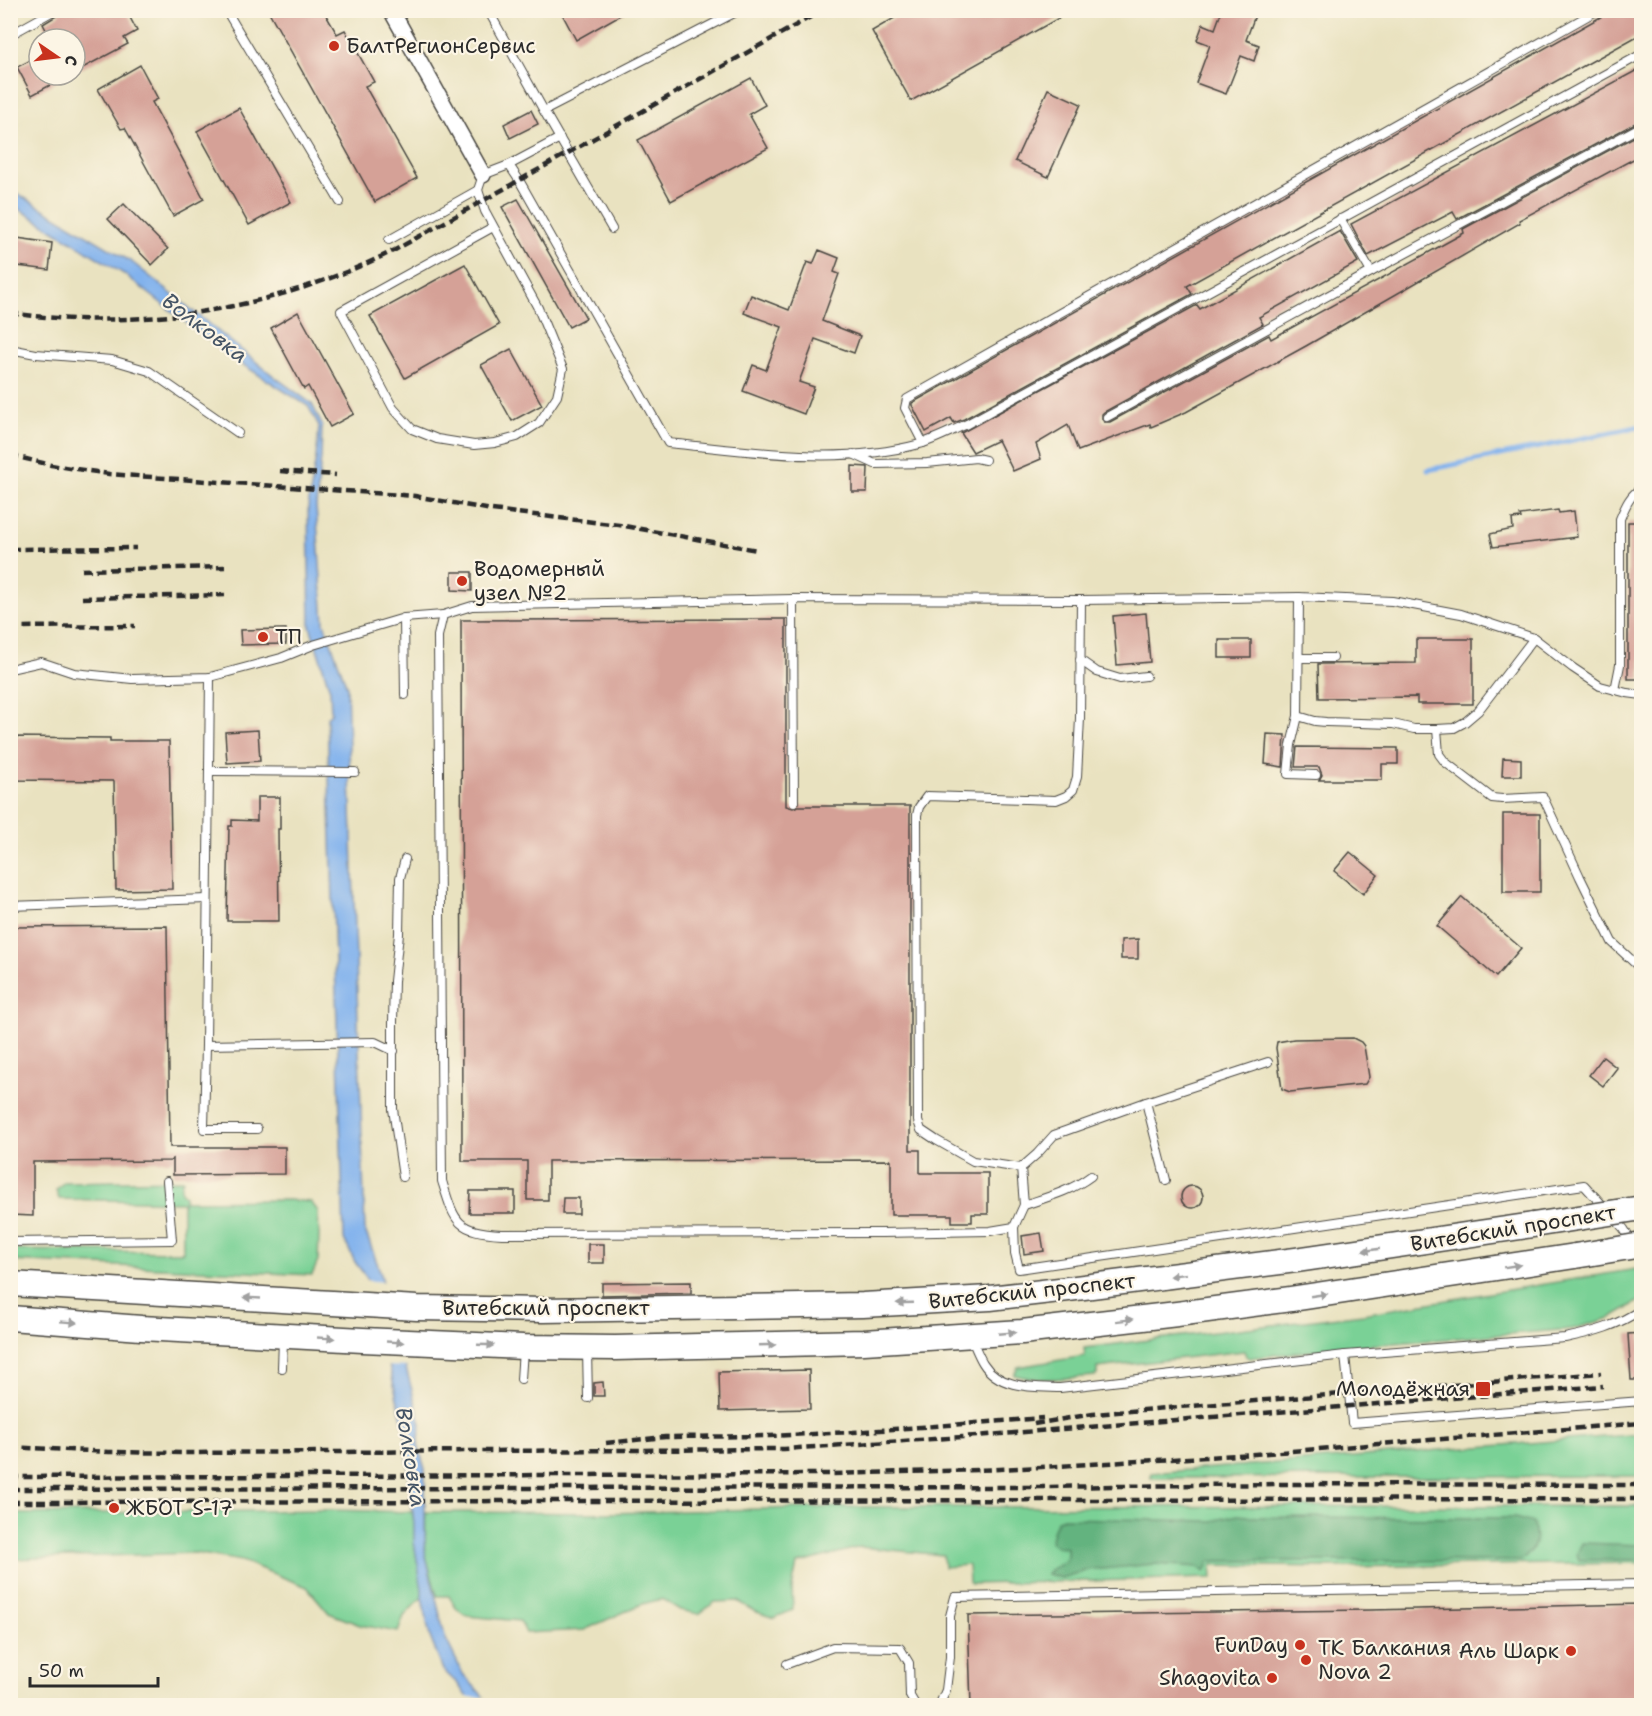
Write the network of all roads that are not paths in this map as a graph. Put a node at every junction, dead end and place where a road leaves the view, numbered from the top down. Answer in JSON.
{"nodes":[{"id":1,"x":55,"y":10,"type":"edge"},
{"id":2,"x":226,"y":10,"type":"edge"},
{"id":3,"x":391,"y":10,"type":"edge"},
{"id":4,"x":488,"y":10,"type":"edge"},
{"id":5,"x":740,"y":10,"type":"edge"},
{"id":6,"x":1598,"y":10,"type":"edge"},
{"id":7,"x":729,"y":13,"type":"edge"},
{"id":8,"x":10,"y":35,"type":"edge"},
{"id":9,"x":1641,"y":54,"type":"edge"},
{"id":10,"x":544,"y":111,"type":"junction"},
{"id":11,"x":1641,"y":126,"type":"edge"},
{"id":12,"x":560,"y":138,"type":"junction"},
{"id":13,"x":509,"y":165,"type":"junction"},
{"id":14,"x":481,"y":183,"type":"junction"},
{"id":15,"x":340,"y":202,"type":"dead end"},
{"id":16,"x":1340,"y":219,"type":"junction"},
{"id":17,"x":493,"y":227,"type":"junction"},
{"id":18,"x":612,"y":229,"type":"dead end"},
{"id":19,"x":389,"y":240,"type":"dead end"},
{"id":20,"x":1371,"y":272,"type":"junction"},
{"id":21,"x":10,"y":349,"type":"edge"},
{"id":22,"x":1107,"y":417,"type":"dead end"},
{"id":23,"x":238,"y":433,"type":"dead end"},
{"id":24,"x":922,"y":443,"type":"junction"},
{"id":25,"x":852,"y":454,"type":"junction"},
{"id":26,"x":985,"y":459,"type":"dead end"},
{"id":27,"x":1641,"y":488,"type":"edge"},
{"id":28,"x":1299,"y":597,"type":"junction"},
{"id":29,"x":793,"y":599,"type":"junction"},
{"id":30,"x":1081,"y":600,"type":"junction"},
{"id":31,"x":443,"y":615,"type":"junction"},
{"id":32,"x":404,"y":618,"type":"junction"},
{"id":33,"x":1534,"y":638,"type":"junction"},
{"id":34,"x":1299,"y":658,"type":"junction"},
{"id":35,"x":1333,"y":658,"type":"dead end"},
{"id":36,"x":1080,"y":660,"type":"junction"},
{"id":37,"x":10,"y":669,"type":"edge"},
{"id":38,"x":1146,"y":676,"type":"dead end"},
{"id":39,"x":210,"y":677,"type":"junction"},
{"id":40,"x":1615,"y":690,"type":"junction"},
{"id":41,"x":1641,"y":694,"type":"edge"},
{"id":42,"x":405,"y":695,"type":"dead end"},
{"id":43,"x":1298,"y":716,"type":"junction"},
{"id":44,"x":1437,"y":729,"type":"junction"},
{"id":45,"x":209,"y":771,"type":"junction"},
{"id":46,"x":355,"y":772,"type":"dead end"},
{"id":47,"x":1316,"y":775,"type":"dead end"},
{"id":48,"x":794,"y":802,"type":"dead end"},
{"id":49,"x":405,"y":859,"type":"dead end"},
{"id":50,"x":207,"y":899,"type":"junction"},
{"id":51,"x":10,"y":906,"type":"edge"},
{"id":52,"x":1641,"y":967,"type":"edge"},
{"id":53,"x":206,"y":1045,"type":"junction"},
{"id":54,"x":394,"y":1051,"type":"junction"},
{"id":55,"x":1268,"y":1062,"type":"dead end"},
{"id":56,"x":1146,"y":1102,"type":"junction"},
{"id":57,"x":257,"y":1129,"type":"dead end"},
{"id":58,"x":1021,"y":1168,"type":"junction"},
{"id":59,"x":403,"y":1176,"type":"dead end"},
{"id":60,"x":1091,"y":1176,"type":"dead end"},
{"id":61,"x":1166,"y":1180,"type":"dead end"},
{"id":62,"x":167,"y":1181,"type":"dead end"},
{"id":63,"x":1024,"y":1205,"type":"junction"},
{"id":64,"x":1641,"y":1208,"type":"edge"},
{"id":65,"x":1014,"y":1227,"type":"junction"},
{"id":66,"x":10,"y":1242,"type":"edge"},
{"id":67,"x":1641,"y":1245,"type":"edge"},
{"id":68,"x":1641,"y":1258,"type":"edge"},
{"id":69,"x":10,"y":1284,"type":"edge"},
{"id":70,"x":1641,"y":1309,"type":"edge"},
{"id":71,"x":10,"y":1318,"type":"edge"},
{"id":72,"x":284,"y":1336,"type":"junction"},
{"id":73,"x":970,"y":1336,"type":"junction"},
{"id":74,"x":523,"y":1347,"type":"junction"},
{"id":75,"x":587,"y":1348,"type":"junction"},
{"id":76,"x":1345,"y":1355,"type":"junction"},
{"id":77,"x":282,"y":1368,"type":"dead end"},
{"id":78,"x":521,"y":1379,"type":"dead end"},
{"id":79,"x":588,"y":1398,"type":"dead end"},
{"id":80,"x":1641,"y":1401,"type":"edge"},
{"id":81,"x":1641,"y":1584,"type":"edge"},
{"id":82,"x":787,"y":1664,"type":"dead end"},
{"id":83,"x":916,"y":1706,"type":"edge"},
{"id":84,"x":939,"y":1706,"type":"edge"}],
"edges":[{"from":1,"to":8,"type":"lane"},
{"from":2,"to":15,"type":"lane"},
{"from":3,"to":14,"type":"street"},
{"from":4,"to":10,"type":"lane"},
{"from":5,"to":7,"type":"lane"},
{"from":6,"to":24,"type":"lane"},
{"from":7,"to":10,"type":"lane"},
{"from":9,"to":16,"type":"lane"},
{"from":10,"to":12,"type":"lane"},
{"from":11,"to":20,"type":"lane"},
{"from":12,"to":13,"type":"lane"},
{"from":12,"to":18,"type":"lane"},
{"from":13,"to":14,"type":"lane"},
{"from":13,"to":25,"type":"lane"},
{"from":14,"to":17,"type":"lane"},
{"from":14,"to":19,"type":"lane"},
{"from":16,"to":20,"type":"lane"},
{"from":16,"to":24,"type":"lane"},
{"from":17,"to":17,"type":"lane"},
{"from":20,"to":22,"type":"lane"},
{"from":21,"to":23,"type":"lane"},
{"from":24,"to":25,"type":"lane"},
{"from":25,"to":26,"type":"lane"},
{"from":27,"to":40,"type":"lane"},
{"from":28,"to":30,"type":"lane"},
{"from":28,"to":33,"type":"lane"},
{"from":28,"to":34,"type":"lane"},
{"from":29,"to":30,"type":"lane"},
{"from":29,"to":31,"type":"lane"},
{"from":29,"to":48,"type":"lane"},
{"from":30,"to":36,"type":"lane"},
{"from":31,"to":32,"type":"lane"},
{"from":31,"to":65,"type":"lane"},
{"from":32,"to":39,"type":"lane"},
{"from":32,"to":42,"type":"lane"},
{"from":33,"to":40,"type":"lane"},
{"from":33,"to":44,"type":"lane"},
{"from":34,"to":35,"type":"lane"},
{"from":34,"to":43,"type":"lane"},
{"from":36,"to":38,"type":"lane"},
{"from":36,"to":58,"type":"lane"},
{"from":37,"to":39,"type":"lane"},
{"from":39,"to":45,"type":"lane"},
{"from":40,"to":41,"type":"lane"},
{"from":43,"to":44,"type":"lane"},
{"from":43,"to":47,"type":"lane"},
{"from":44,"to":52,"type":"lane"},
{"from":45,"to":46,"type":"lane"},
{"from":45,"to":50,"type":"lane"},
{"from":49,"to":54,"type":"lane"},
{"from":50,"to":51,"type":"lane"},
{"from":50,"to":53,"type":"lane"},
{"from":53,"to":54,"type":"lane"},
{"from":53,"to":57,"type":"lane"},
{"from":54,"to":59,"type":"lane"},
{"from":55,"to":56,"type":"lane"},
{"from":56,"to":58,"type":"lane"},
{"from":56,"to":61,"type":"lane"},
{"from":58,"to":63,"type":"lane"},
{"from":60,"to":63,"type":"lane"},
{"from":62,"to":66,"type":"lane"},
{"from":63,"to":65,"type":"lane"},
{"from":64,"to":69,"type":"main road","name":"Витебский проспект","one_way":true,"bridge":true},
{"from":65,"to":68,"type":"lane"},
{"from":73,"to":67,"type":"main road","name":"Витебский проспект","one_way":true,"bridge":true},
{"from":70,"to":76,"type":"lane"},
{"from":71,"to":72,"type":"main road","one_way":true},
{"from":72,"to":74,"type":"main road","name":"Витебский проспект","one_way":true},
{"from":72,"to":77,"type":"lane"},
{"from":75,"to":73,"type":"main road","name":"Витебский проспект","one_way":true},
{"from":73,"to":76,"type":"lane"},
{"from":74,"to":75,"type":"main road","name":"Витебский проспект"},
{"from":74,"to":78,"type":"lane"},
{"from":75,"to":79,"type":"lane"},
{"from":76,"to":80,"type":"lane"},
{"from":81,"to":84,"type":"lane"},
{"from":82,"to":83,"type":"lane"}]}
